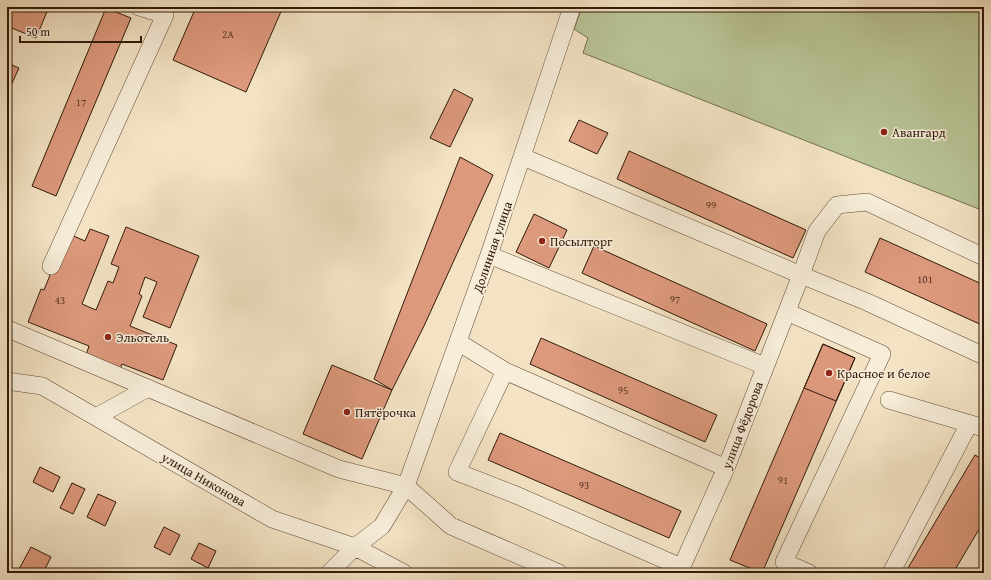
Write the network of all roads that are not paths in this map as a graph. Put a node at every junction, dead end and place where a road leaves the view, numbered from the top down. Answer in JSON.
{"nodes":[{"id":1,"x":139,"y":7,"type":"edge"},
{"id":2,"x":572,"y":7,"type":"edge"},
{"id":3,"x":523,"y":157,"type":"junction"},
{"id":4,"x":489,"y":255,"type":"junction"},
{"id":5,"x":984,"y":257,"type":"edge"},
{"id":6,"x":51,"y":266,"type":"dead end"},
{"id":7,"x":801,"y":275,"type":"junction"},
{"id":8,"x":787,"y":312,"type":"junction"},
{"id":9,"x":8,"y":329,"type":"dead end"},
{"id":10,"x":458,"y":342,"type":"junction"},
{"id":11,"x":984,"y":356,"type":"edge"},
{"id":12,"x":765,"y":366,"type":"junction"},
{"id":13,"x":505,"y":371,"type":"junction"},
{"id":14,"x":7,"y":381,"type":"edge"},
{"id":15,"x":148,"y":388,"type":"junction"},
{"id":16,"x":889,"y":400,"type":"dead end"},
{"id":17,"x":96,"y":417,"type":"junction"},
{"id":18,"x":977,"y":426,"type":"edge"},
{"id":19,"x":726,"y":468,"type":"junction"},
{"id":20,"x":406,"y":486,"type":"junction"},
{"id":21,"x":355,"y":547,"type":"junction"},
{"id":22,"x":680,"y":570,"type":"edge"},
{"id":23,"x":329,"y":573,"type":"edge"},
{"id":24,"x":404,"y":573,"type":"edge"},
{"id":25,"x":560,"y":573,"type":"edge"},
{"id":26,"x":809,"y":573,"type":"edge"},
{"id":27,"x":891,"y":573,"type":"edge"}],
"edges":[{"from":1,"to":6,"type":"street"},
{"from":2,"to":3,"type":"street","name":"Долинная улица"},
{"from":3,"to":4,"type":"street","name":"Долинная улица"},
{"from":3,"to":7,"type":"street"},
{"from":4,"to":10,"type":"street","name":"Долинная улица"},
{"from":4,"to":12,"type":"street"},
{"from":5,"to":7,"type":"street","name":"улица Фёдорова"},
{"from":7,"to":8,"type":"street","name":"улица Фёдорова"},
{"from":7,"to":11,"type":"street"},
{"from":8,"to":12,"type":"street","name":"улица Фёдорова"},
{"from":8,"to":26,"type":"street"},
{"from":9,"to":15,"type":"street"},
{"from":10,"to":13,"type":"street"},
{"from":10,"to":20,"type":"street","name":"Долинная улица"},
{"from":12,"to":19,"type":"street","name":"улица Фёдорова"},
{"from":13,"to":19,"type":"street"},
{"from":13,"to":22,"type":"street"},
{"from":14,"to":17,"type":"street","name":"улица Никонова"},
{"from":15,"to":17,"type":"street"},
{"from":15,"to":20,"type":"street"},
{"from":16,"to":18,"type":"street"},
{"from":17,"to":21,"type":"street","name":"улица Никонова"},
{"from":18,"to":27,"type":"street"},
{"from":19,"to":22,"type":"street","name":"улица Фёдорова"},
{"from":20,"to":21,"type":"street","name":"Долинная улица"},
{"from":20,"to":25,"type":"street"},
{"from":21,"to":23,"type":"street","name":"Долинная улица"},
{"from":21,"to":24,"type":"street","name":"улица Никонова"}]}
